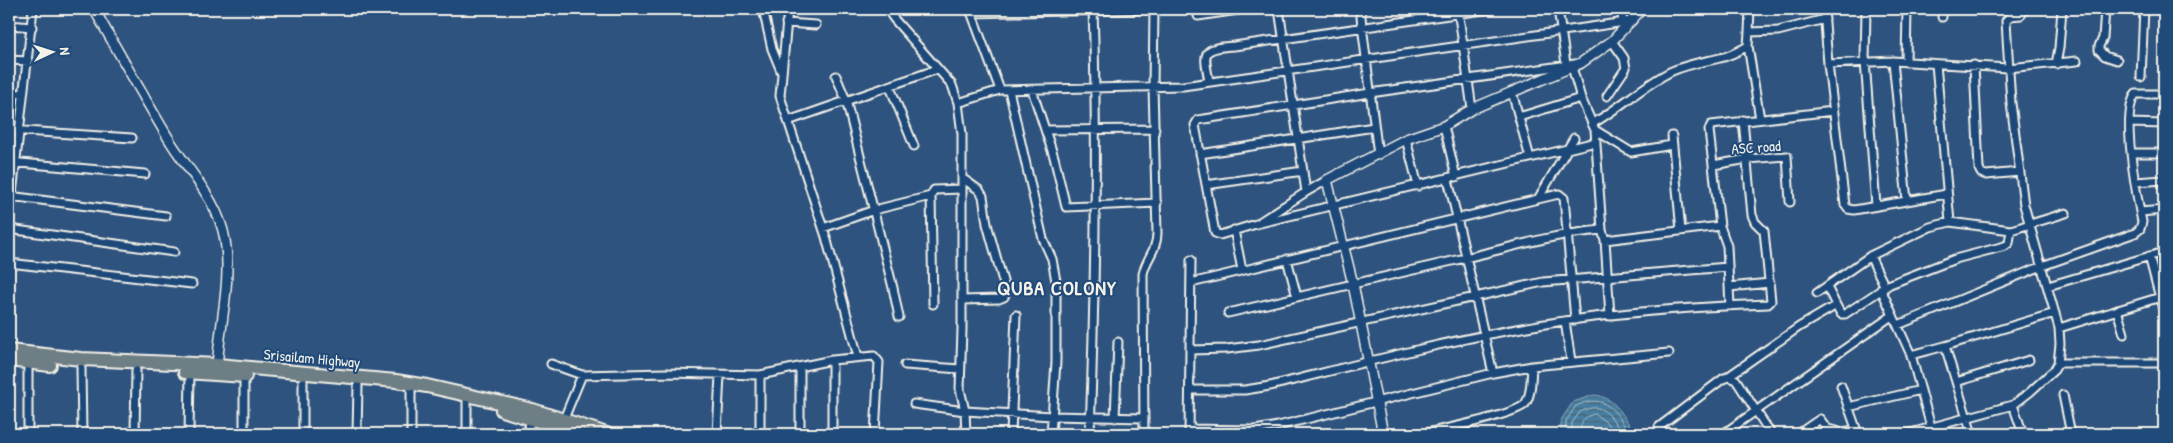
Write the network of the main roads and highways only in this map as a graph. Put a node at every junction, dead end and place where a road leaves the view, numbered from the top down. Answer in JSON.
{"nodes":[{"id":1,"x":9,"y":351,"type":"edge"},
{"id":2,"x":9,"y":360,"type":"edge"},
{"id":3,"x":217,"y":370,"type":"junction"},
{"id":4,"x":562,"y":423,"type":"junction"},
{"id":5,"x":581,"y":434,"type":"edge"},
{"id":6,"x":607,"y":434,"type":"edge"}],
"edges":[{"from":1,"to":3,"type":"highway","name":"Srisailam Highway"},
{"from":2,"to":3,"type":"highway","name":"Srisailam Highway"},
{"from":3,"to":4,"type":"highway","name":"Srisailam Highway"},
{"from":3,"to":4,"type":"highway","name":"Srisailam Highway"},
{"from":4,"to":5,"type":"highway","name":"Srisailam Highway"},
{"from":4,"to":6,"type":"highway","name":"Srisailam Highway"}]}
